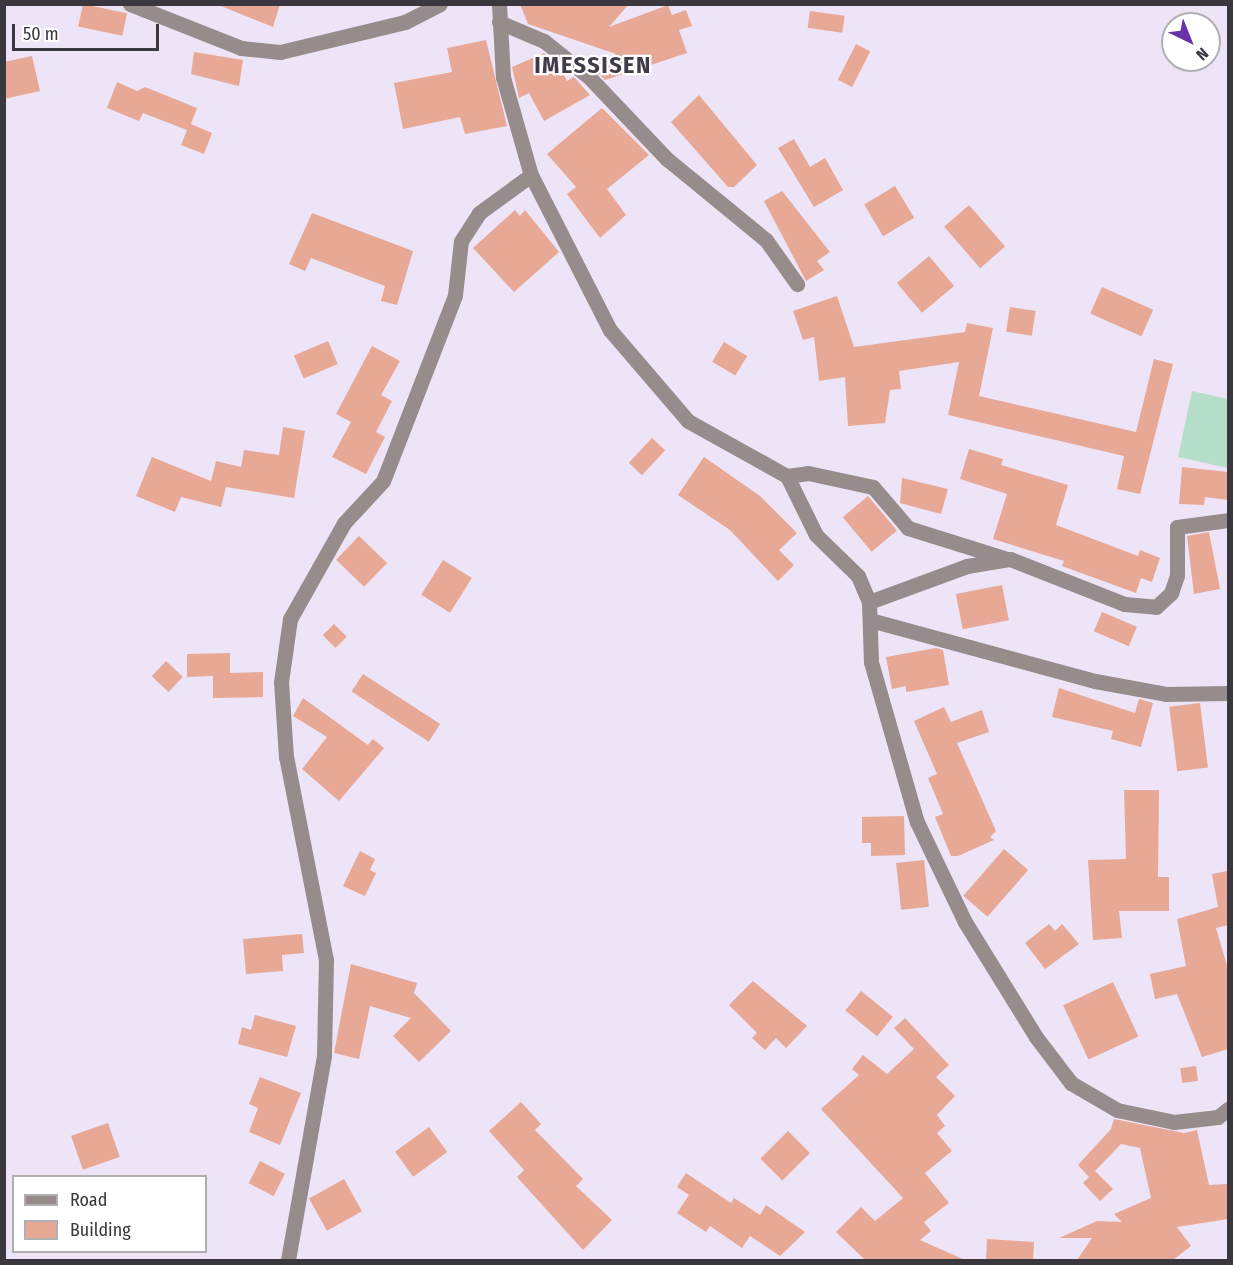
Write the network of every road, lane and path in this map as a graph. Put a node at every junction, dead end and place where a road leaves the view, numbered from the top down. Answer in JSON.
{"nodes":[{"id":1,"x":129,"y":4,"type":"edge"},
{"id":2,"x":440,"y":4,"type":"edge"},
{"id":3,"x":498,"y":4,"type":"edge"},
{"id":4,"x":500,"y":22,"type":"junction"},
{"id":5,"x":531,"y":175,"type":"junction"},
{"id":6,"x":797,"y":284,"type":"dead end"},
{"id":7,"x":787,"y":476,"type":"junction"},
{"id":8,"x":1228,"y":520,"type":"edge"},
{"id":9,"x":1010,"y":559,"type":"junction"},
{"id":10,"x":869,"y":602,"type":"junction"},
{"id":11,"x":870,"y":620,"type":"junction"},
{"id":12,"x":1228,"y":693,"type":"edge"},
{"id":13,"x":1228,"y":1109,"type":"edge"},
{"id":14,"x":288,"y":1260,"type":"edge"}],
"edges":[{"from":1,"to":2,"type":"street"},
{"from":3,"to":4,"type":"street"},
{"from":4,"to":5,"type":"street"},
{"from":4,"to":6,"type":"street"},
{"from":5,"to":7,"type":"street"},
{"from":5,"to":14,"type":"street"},
{"from":7,"to":9,"type":"street"},
{"from":7,"to":10,"type":"street"},
{"from":8,"to":9,"type":"street"},
{"from":9,"to":10,"type":"street"},
{"from":10,"to":11,"type":"street"},
{"from":11,"to":12,"type":"street"},
{"from":11,"to":13,"type":"street"}]}
